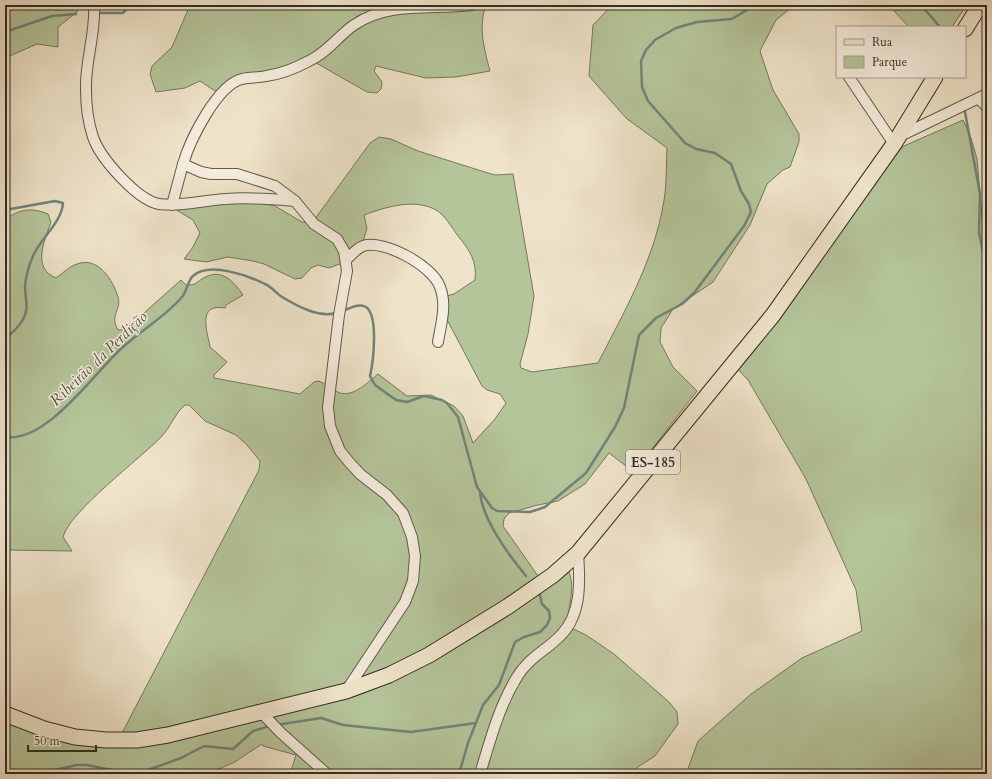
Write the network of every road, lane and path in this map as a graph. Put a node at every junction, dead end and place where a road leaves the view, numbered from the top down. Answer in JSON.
{"nodes":[{"id":1,"x":471,"y":5,"type":"edge"},
{"id":2,"x":980,"y":5,"type":"edge"},
{"id":3,"x":94,"y":7,"type":"edge"},
{"id":4,"x":966,"y":27,"type":"edge"},
{"id":5,"x":850,"y":78,"type":"edge"},
{"id":6,"x":934,"y":78,"type":"edge"},
{"id":7,"x":983,"y":97,"type":"edge"},
{"id":8,"x":987,"y":108,"type":"edge"},
{"id":9,"x":896,"y":140,"type":"junction"},
{"id":10,"x":183,"y":164,"type":"junction"},
{"id":11,"x":295,"y":201,"type":"junction"},
{"id":12,"x":172,"y":205,"type":"junction"},
{"id":13,"x":346,"y":260,"type":"junction"},
{"id":14,"x":438,"y":342,"type":"dead end"},
{"id":15,"x":578,"y":553,"type":"junction"},
{"id":16,"x":346,"y":691,"type":"junction"},
{"id":17,"x":260,"y":711,"type":"junction"},
{"id":18,"x":5,"y":714,"type":"edge"},
{"id":19,"x":327,"y":774,"type":"edge"},
{"id":20,"x":480,"y":774,"type":"edge"}],
"edges":[{"from":1,"to":10,"type":"street"},
{"from":2,"to":4,"type":"main road"},
{"from":3,"to":12,"type":"street"},
{"from":5,"to":9,"type":"street"},
{"from":6,"to":9,"type":"main road","number":"ES-185"},
{"from":7,"to":8,"type":"street"},
{"from":7,"to":9,"type":"street"},
{"from":9,"to":15,"type":"main road","number":"ES-185"},
{"from":10,"to":11,"type":"street"},
{"from":10,"to":12,"type":"street"},
{"from":11,"to":12,"type":"street"},
{"from":11,"to":13,"type":"street"},
{"from":13,"to":14,"type":"street"},
{"from":13,"to":16,"type":"street"},
{"from":15,"to":16,"type":"main road","number":"ES-185"},
{"from":15,"to":20,"type":"street"},
{"from":16,"to":17,"type":"main road","number":"ES-185"},
{"from":17,"to":18,"type":"main road","number":"ES-185"},
{"from":17,"to":19,"type":"street"}]}
